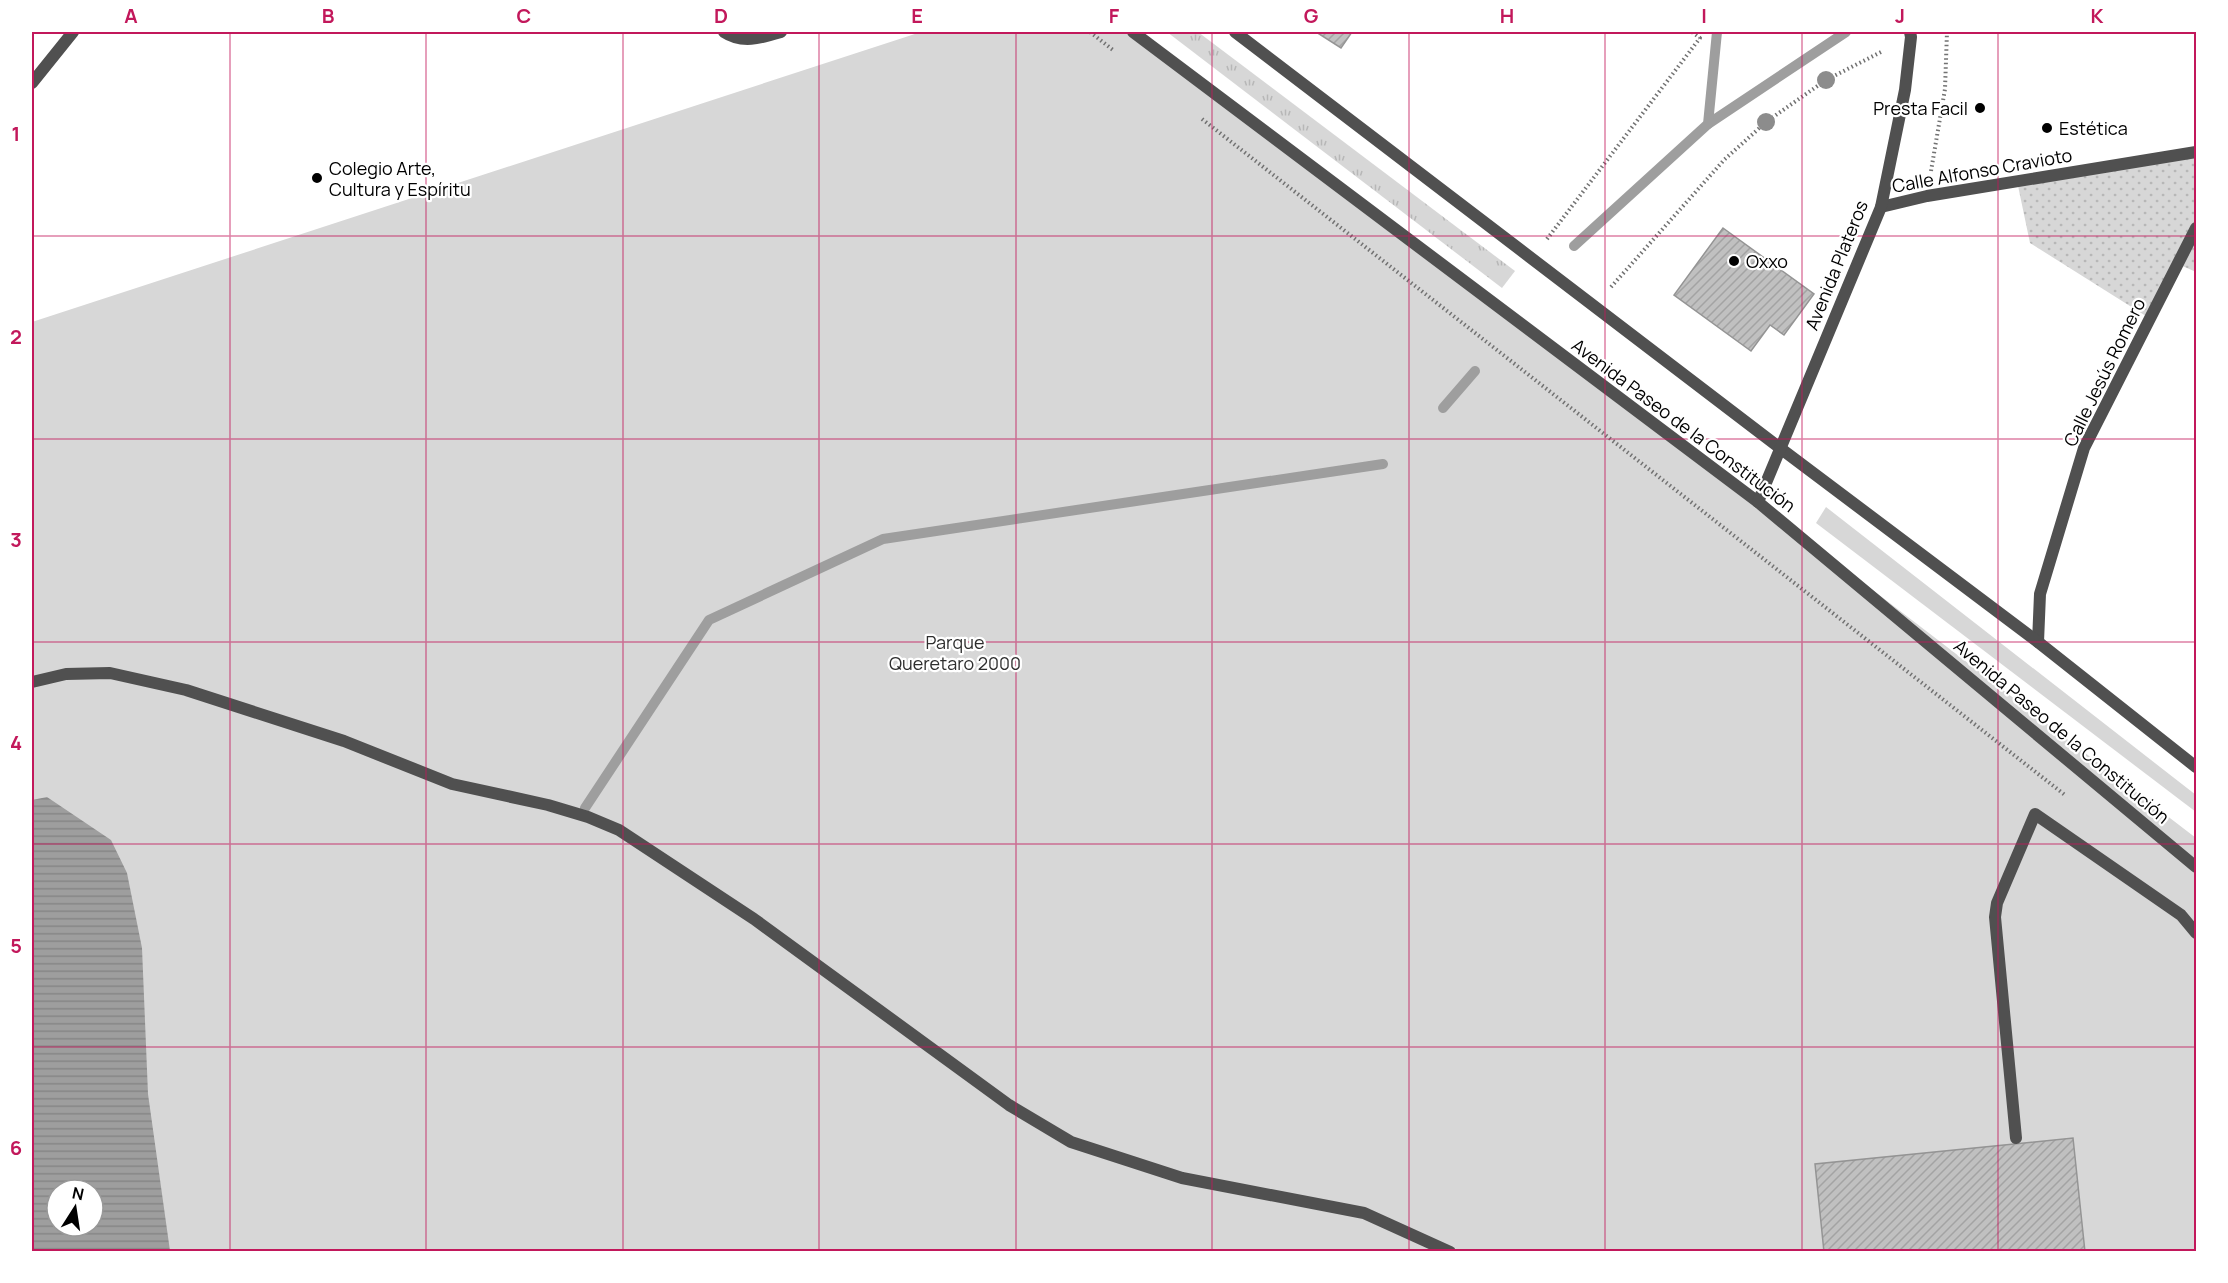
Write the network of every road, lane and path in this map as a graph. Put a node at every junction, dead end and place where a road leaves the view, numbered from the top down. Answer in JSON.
{"nodes":[{"id":1,"x":73,"y":32,"type":"edge"},
{"id":2,"x":724,"y":32,"type":"edge"},
{"id":3,"x":780,"y":32,"type":"edge"},
{"id":4,"x":1090,"y":32,"type":"edge"},
{"id":5,"x":1133,"y":32,"type":"edge"},
{"id":6,"x":1235,"y":32,"type":"edge"},
{"id":7,"x":1692,"y":32,"type":"edge"},
{"id":8,"x":1947,"y":33,"type":"edge"},
{"id":9,"x":1911,"y":34,"type":"edge"},
{"id":10,"x":1118,"y":54,"type":"dead end"},
{"id":11,"x":32,"y":83,"type":"edge"},
{"id":12,"x":1193,"y":112,"type":"dead end"},
{"id":13,"x":2196,"y":152,"type":"edge"},
{"id":14,"x":1927,"y":195,"type":"junction"},
{"id":15,"x":1881,"y":207,"type":"junction"},
{"id":16,"x":2196,"y":228,"type":"edge"},
{"id":17,"x":1532,"y":258,"type":"junction"},
{"id":18,"x":1594,"y":306,"type":"junction"},
{"id":19,"x":1780,"y":448,"type":"junction"},
{"id":20,"x":1758,"y":502,"type":"junction"},
{"id":21,"x":2038,"y":642,"type":"junction"},
{"id":22,"x":32,"y":682,"type":"edge"},
{"id":23,"x":2176,"y":751,"type":"junction"},
{"id":24,"x":2196,"y":758,"type":"edge"},
{"id":25,"x":2196,"y":767,"type":"edge"},
{"id":26,"x":2075,"y":802,"type":"dead end"},
{"id":27,"x":2196,"y":867,"type":"edge"},
{"id":28,"x":2196,"y":933,"type":"edge"},
{"id":29,"x":2016,"y":1138,"type":"dead end"},
{"id":30,"x":1450,"y":1251,"type":"edge"}],
"edges":[{"from":1,"to":11,"type":"street"},
{"from":2,"to":3,"type":"street"},
{"from":4,"to":10,"type":"path"},
{"from":5,"to":20,"type":"street","name":"Avenida Paseo de la Constitución"},
{"from":6,"to":17,"type":"street"},
{"from":7,"to":17,"type":"path"},
{"from":8,"to":14,"type":"path"},
{"from":9,"to":15,"type":"street","name":"Avenida Plateros"},
{"from":9,"to":18,"type":"path"},
{"from":12,"to":26,"type":"path"},
{"from":13,"to":14,"type":"street","name":"Calle Alfonso Cravioto"},
{"from":14,"to":15,"type":"street","name":"Calle Alfonso Cravioto"},
{"from":15,"to":19,"type":"street","name":"Avenida Plateros"},
{"from":16,"to":21,"type":"street","name":"Calle Jesús Romero"},
{"from":17,"to":18,"type":"street"},
{"from":18,"to":19,"type":"street"},
{"from":19,"to":20,"type":"street","name":"Avenida Plateros"},
{"from":19,"to":21,"type":"street"},
{"from":20,"to":27,"type":"street","name":"Avenida Paseo de la Constitución"},
{"from":21,"to":23,"type":"street"},
{"from":22,"to":30,"type":"street"},
{"from":23,"to":24,"type":"street"},
{"from":23,"to":25,"type":"street"},
{"from":28,"to":29,"type":"street"}]}
